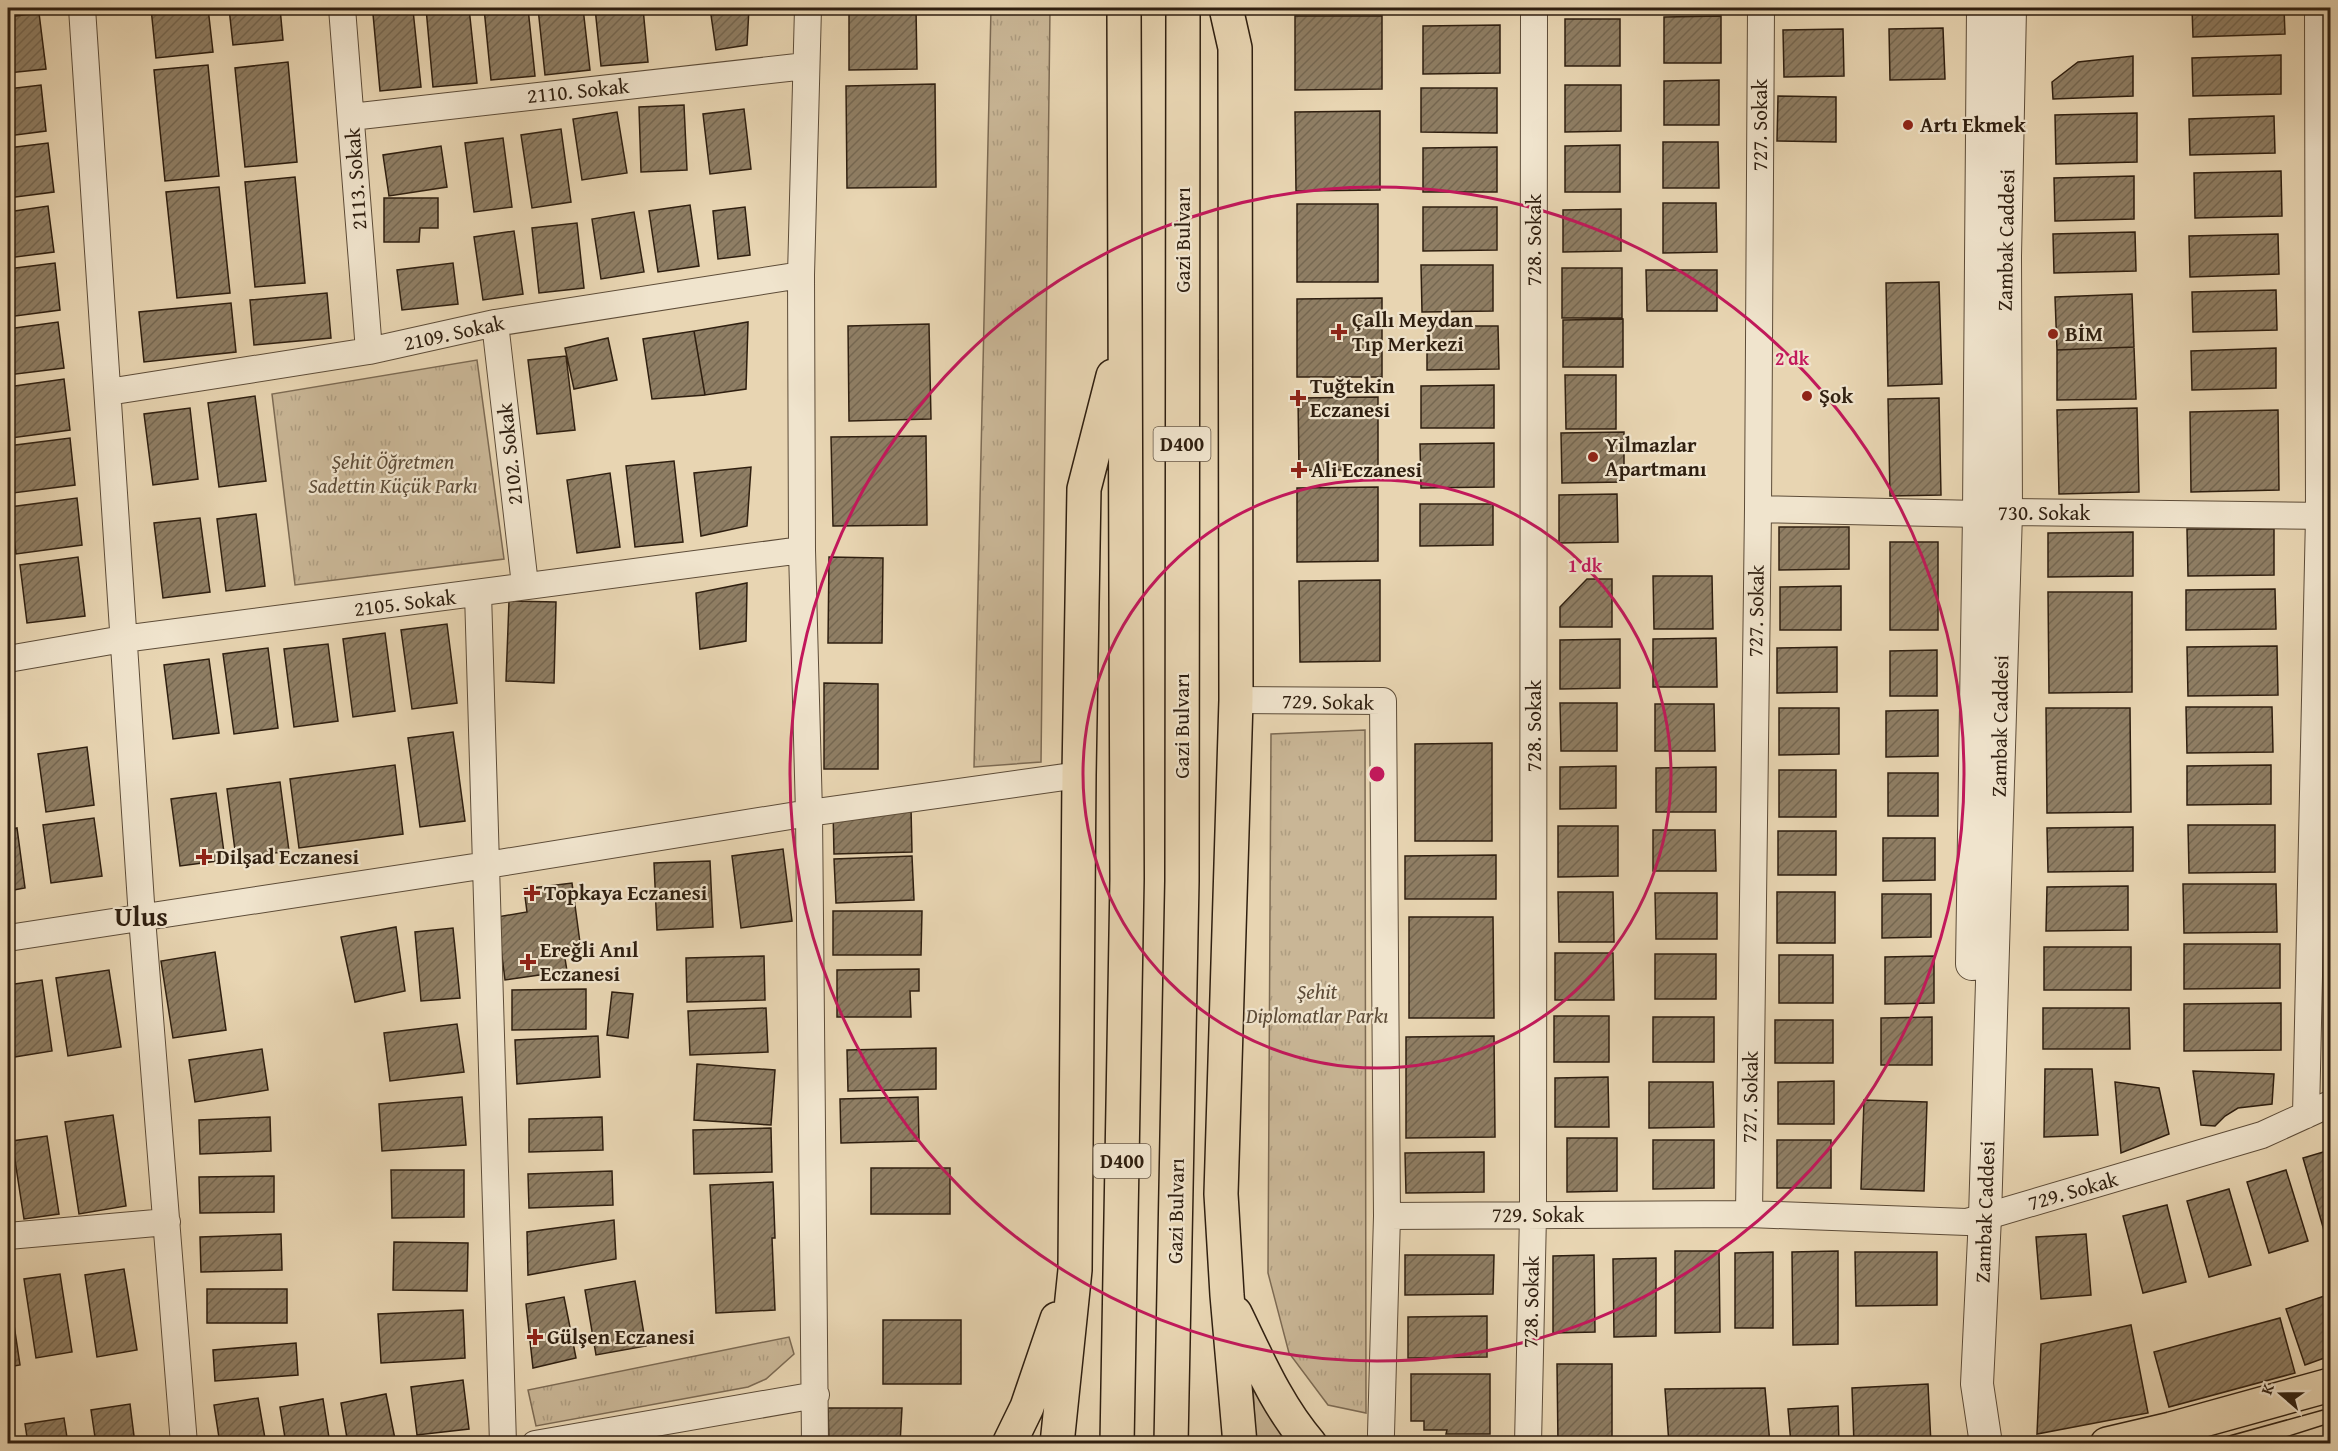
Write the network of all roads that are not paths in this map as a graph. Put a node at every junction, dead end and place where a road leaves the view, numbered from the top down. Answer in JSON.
{"nodes":[{"id":1,"x":82,"y":8,"type":"edge"},
{"id":2,"x":342,"y":8,"type":"edge"},
{"id":3,"x":808,"y":8,"type":"edge"},
{"id":4,"x":1124,"y":8,"type":"edge"},
{"id":5,"x":1183,"y":8,"type":"edge"},
{"id":6,"x":1226,"y":8,"type":"edge"},
{"id":7,"x":1534,"y":8,"type":"edge"},
{"id":8,"x":1761,"y":8,"type":"edge"},
{"id":9,"x":1983,"y":8,"type":"edge"},
{"id":10,"x":2010,"y":8,"type":"edge"},
{"id":11,"x":2318,"y":8,"type":"edge"},
{"id":12,"x":806,"y":66,"type":"junction"},
{"id":13,"x":351,"y":117,"type":"junction"},
{"id":14,"x":801,"y":275,"type":"junction"},
{"id":15,"x":495,"y":323,"type":"junction"},
{"id":16,"x":1125,"y":331,"type":"junction"},
{"id":17,"x":369,"y":351,"type":"junction"},
{"id":18,"x":108,"y":392,"type":"junction"},
{"id":19,"x":1758,"y":509,"type":"junction"},
{"id":20,"x":1992,"y":513,"type":"junction"},
{"id":21,"x":2325,"y":516,"type":"edge"},
{"id":22,"x":802,"y":550,"type":"junction"},
{"id":23,"x":525,"y":585,"type":"junction"},
{"id":24,"x":478,"y":593,"type":"junction"},
{"id":25,"x":123,"y":639,"type":"junction"},
{"id":26,"x":8,"y":659,"type":"edge"},
{"id":27,"x":1236,"y":700,"type":"junction"},
{"id":28,"x":1079,"y":775,"type":"junction"},
{"id":29,"x":809,"y":813,"type":"junction"},
{"id":30,"x":487,"y":865,"type":"junction"},
{"id":31,"x":141,"y":918,"type":"junction"},
{"id":32,"x":8,"y":938,"type":"edge"},
{"id":33,"x":2331,"y":1104,"type":"edge"},
{"id":34,"x":2306,"y":1115,"type":"junction"},
{"id":35,"x":1749,"y":1214,"type":"junction"},
{"id":36,"x":1533,"y":1215,"type":"junction"},
{"id":37,"x":1387,"y":1216,"type":"junction"},
{"id":38,"x":1976,"y":1220,"type":"junction"},
{"id":39,"x":166,"y":1222,"type":"junction"},
{"id":40,"x":8,"y":1236,"type":"edge"},
{"id":41,"x":1075,"y":1270,"type":"junction"},
{"id":42,"x":1227,"y":1295,"type":"junction"},
{"id":43,"x":2331,"y":1385,"type":"edge"},
{"id":44,"x":816,"y":1395,"type":"junction"},
{"id":45,"x":1236,"y":1402,"type":"junction"},
{"id":46,"x":1381,"y":1434,"type":"dead end"},
{"id":47,"x":184,"y":1443,"type":"edge"},
{"id":48,"x":503,"y":1443,"type":"edge"},
{"id":49,"x":535,"y":1443,"type":"edge"},
{"id":50,"x":815,"y":1443,"type":"edge"},
{"id":51,"x":1009,"y":1443,"type":"edge"},
{"id":52,"x":1057,"y":1443,"type":"edge"},
{"id":53,"x":1117,"y":1443,"type":"edge"},
{"id":54,"x":1172,"y":1443,"type":"edge"},
{"id":55,"x":1231,"y":1443,"type":"edge"},
{"id":56,"x":1240,"y":1443,"type":"edge"},
{"id":57,"x":1310,"y":1443,"type":"edge"},
{"id":58,"x":1528,"y":1443,"type":"edge"},
{"id":59,"x":1966,"y":1443,"type":"edge"},
{"id":60,"x":1986,"y":1443,"type":"edge"},
{"id":61,"x":2107,"y":1443,"type":"edge"}],
"edges":[{"from":1,"to":18,"type":"street"},
{"from":2,"to":13,"type":"street","name":"2113. Sokak"},
{"from":3,"to":12,"type":"street"},
{"from":4,"to":16,"type":"main road","number":"D400"},
{"from":5,"to":54,"type":"main road","name":"Gazi Bulvarı","number":"D400"},
{"from":6,"to":27,"type":"main road"},
{"from":7,"to":36,"type":"street","name":"728. Sokak"},
{"from":8,"to":19,"type":"street","name":"727. Sokak"},
{"from":9,"to":20,"type":"street","name":"Zambak Caddesi"},
{"from":10,"to":20,"type":"street","name":"Zambak Caddesi"},
{"from":11,"to":21,"type":"street"},
{"from":12,"to":13,"type":"street","name":"2110. Sokak"},
{"from":12,"to":14,"type":"street"},
{"from":13,"to":17,"type":"street","name":"2113. Sokak"},
{"from":14,"to":15,"type":"street","name":"2109. Sokak"},
{"from":14,"to":22,"type":"street"},
{"from":15,"to":17,"type":"street","name":"2109. Sokak"},
{"from":15,"to":23,"type":"street","name":"2102. Sokak"},
{"from":16,"to":28,"type":"main road"},
{"from":16,"to":53,"type":"main road","number":"D400"},
{"from":17,"to":18,"type":"street","name":"2109. Sokak"},
{"from":18,"to":25,"type":"street"},
{"from":19,"to":20,"type":"street","name":"730. Sokak"},
{"from":19,"to":35,"type":"street","name":"727. Sokak"},
{"from":20,"to":21,"type":"street","name":"730. Sokak"},
{"from":20,"to":38,"type":"street","name":"Zambak Caddesi"},
{"from":21,"to":34,"type":"street"},
{"from":22,"to":23,"type":"street","name":"2105. Sokak"},
{"from":22,"to":29,"type":"street"},
{"from":23,"to":24,"type":"street","name":"2105. Sokak"},
{"from":24,"to":25,"type":"street","name":"2105. Sokak"},
{"from":24,"to":30,"type":"street"},
{"from":25,"to":26,"type":"street","name":"2105. Sokak"},
{"from":25,"to":31,"type":"street"},
{"from":27,"to":37,"type":"street","name":"729. Sokak"},
{"from":27,"to":42,"type":"main road"},
{"from":28,"to":29,"type":"street"},
{"from":28,"to":41,"type":"main road"},
{"from":29,"to":30,"type":"street"},
{"from":29,"to":44,"type":"street"},
{"from":30,"to":31,"type":"street"},
{"from":30,"to":48,"type":"street"},
{"from":31,"to":32,"type":"street"},
{"from":31,"to":39,"type":"street"},
{"from":33,"to":34,"type":"street","name":"729. Sokak"},
{"from":34,"to":38,"type":"street","name":"729. Sokak"},
{"from":35,"to":36,"type":"street","name":"729. Sokak"},
{"from":35,"to":38,"type":"street","name":"729. Sokak"},
{"from":36,"to":37,"type":"street","name":"729. Sokak"},
{"from":36,"to":58,"type":"street","name":"728. Sokak"},
{"from":37,"to":46,"type":"street"},
{"from":38,"to":59,"type":"street","name":"Zambak Caddesi"},
{"from":38,"to":60,"type":"street","name":"Zambak Caddesi"},
{"from":39,"to":40,"type":"street"},
{"from":39,"to":47,"type":"street"},
{"from":41,"to":51,"type":"main road"},
{"from":41,"to":52,"type":"main road"},
{"from":42,"to":45,"type":"main road"},
{"from":42,"to":57,"type":"main road"},
{"from":43,"to":61,"type":"main road"},
{"from":44,"to":49,"type":"street"},
{"from":44,"to":50,"type":"street"},
{"from":45,"to":55,"type":"main road"},
{"from":45,"to":56,"type":"main road"}]}
